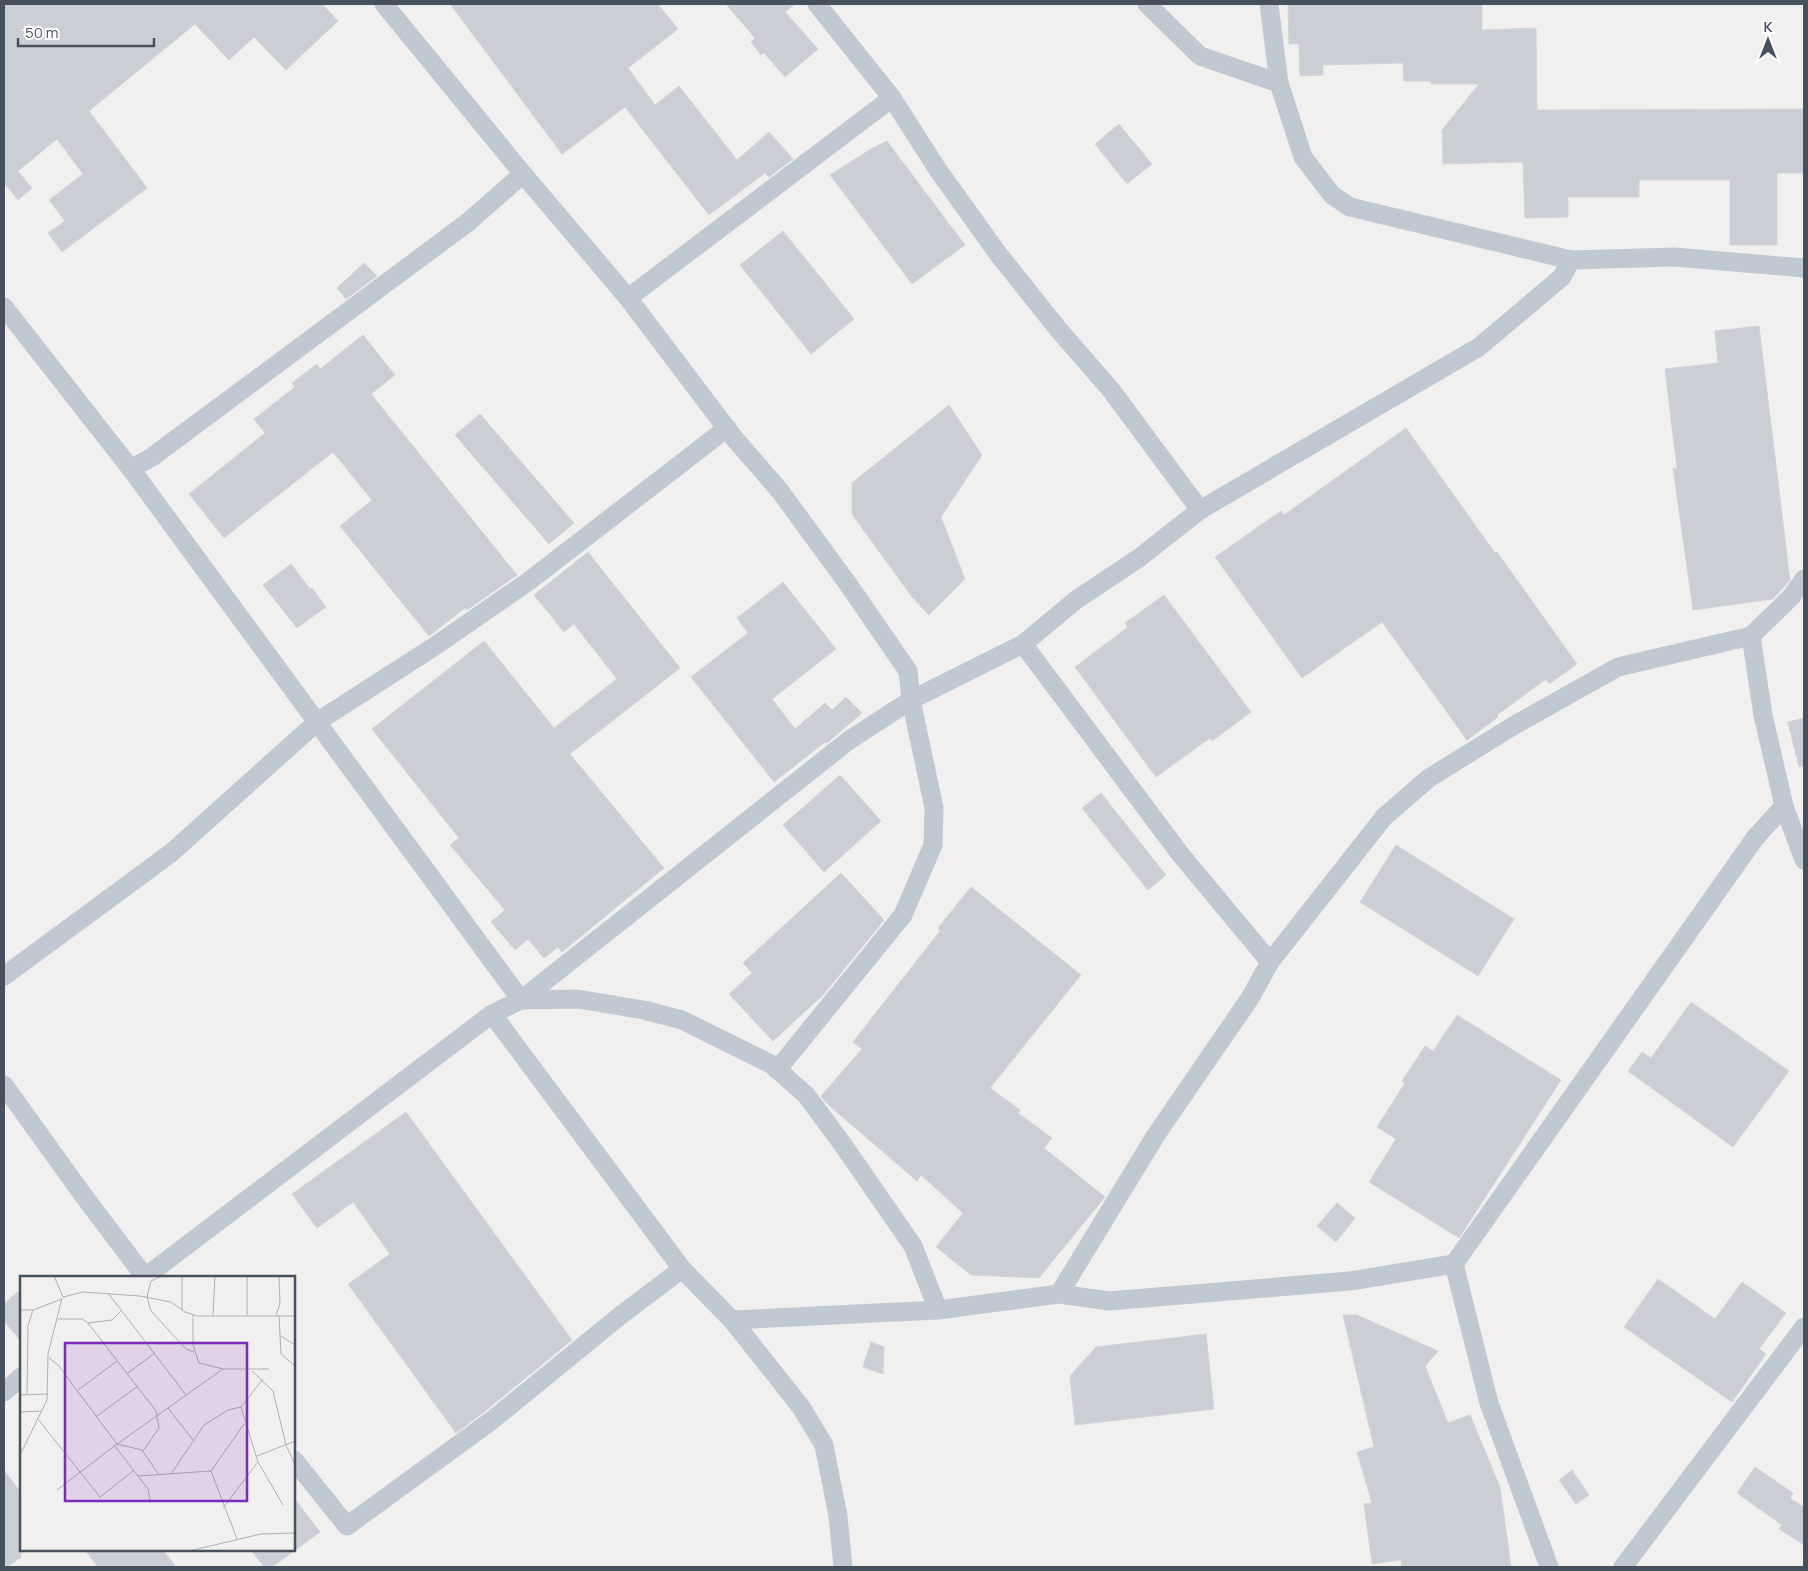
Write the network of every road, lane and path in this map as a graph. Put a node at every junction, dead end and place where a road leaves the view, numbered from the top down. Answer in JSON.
{"nodes":[{"id":1,"x":384,"y":4,"type":"edge"},
{"id":2,"x":817,"y":4,"type":"edge"},
{"id":3,"x":1147,"y":4,"type":"edge"},
{"id":4,"x":1269,"y":4,"type":"edge"},
{"id":5,"x":1279,"y":83,"type":"junction"},
{"id":6,"x":892,"y":98,"type":"junction"},
{"id":7,"x":523,"y":174,"type":"junction"},
{"id":8,"x":1572,"y":260,"type":"junction"},
{"id":9,"x":1804,"y":268,"type":"edge"},
{"id":10,"x":628,"y":298,"type":"junction"},
{"id":11,"x":4,"y":307,"type":"edge"},
{"id":12,"x":727,"y":428,"type":"junction"},
{"id":13,"x":131,"y":469,"type":"junction"},
{"id":14,"x":1200,"y":510,"type":"junction"},
{"id":15,"x":1804,"y":579,"type":"edge"},
{"id":16,"x":1751,"y":636,"type":"junction"},
{"id":17,"x":1023,"y":644,"type":"junction"},
{"id":18,"x":911,"y":700,"type":"junction"},
{"id":19,"x":317,"y":722,"type":"junction"},
{"id":20,"x":1784,"y":806,"type":"junction"},
{"id":21,"x":1804,"y":860,"type":"edge"},
{"id":22,"x":1270,"y":962,"type":"junction"},
{"id":23,"x":4,"y":976,"type":"edge"},
{"id":24,"x":521,"y":1000,"type":"junction"},
{"id":25,"x":492,"y":1014,"type":"junction"},
{"id":26,"x":777,"y":1070,"type":"junction"},
{"id":27,"x":4,"y":1085,"type":"edge"},
{"id":28,"x":1454,"y":1264,"type":"junction"},
{"id":29,"x":682,"y":1269,"type":"junction"},
{"id":30,"x":144,"y":1276,"type":"edge"},
{"id":31,"x":146,"y":1276,"type":"edge"},
{"id":32,"x":1059,"y":1294,"type":"junction"},
{"id":33,"x":938,"y":1310,"type":"junction"},
{"id":34,"x":732,"y":1320,"type":"junction"},
{"id":35,"x":1804,"y":1328,"type":"edge"},
{"id":36,"x":20,"y":1379,"type":"edge"},
{"id":37,"x":4,"y":1392,"type":"edge"},
{"id":38,"x":295,"y":1461,"type":"edge"},
{"id":39,"x":843,"y":1567,"type":"edge"},
{"id":40,"x":1549,"y":1567,"type":"edge"},
{"id":41,"x":1623,"y":1567,"type":"edge"}],
"edges":[{"from":1,"to":7,"type":"street"},
{"from":2,"to":6,"type":"street"},
{"from":3,"to":5,"type":"street"},
{"from":4,"to":5,"type":"street"},
{"from":5,"to":8,"type":"street"},
{"from":6,"to":10,"type":"street"},
{"from":6,"to":14,"type":"street"},
{"from":7,"to":10,"type":"street"},
{"from":7,"to":13,"type":"street"},
{"from":8,"to":9,"type":"street"},
{"from":8,"to":14,"type":"street"},
{"from":10,"to":12,"type":"street"},
{"from":11,"to":13,"type":"street"},
{"from":12,"to":18,"type":"street"},
{"from":12,"to":19,"type":"street"},
{"from":13,"to":19,"type":"street"},
{"from":14,"to":17,"type":"street"},
{"from":15,"to":16,"type":"street"},
{"from":16,"to":20,"type":"street"},
{"from":16,"to":22,"type":"street"},
{"from":17,"to":18,"type":"street"},
{"from":17,"to":22,"type":"street"},
{"from":18,"to":24,"type":"street"},
{"from":18,"to":26,"type":"street"},
{"from":19,"to":23,"type":"street"},
{"from":19,"to":24,"type":"street"},
{"from":20,"to":21,"type":"street"},
{"from":20,"to":28,"type":"street"},
{"from":22,"to":32,"type":"street"},
{"from":24,"to":25,"type":"street"},
{"from":24,"to":26,"type":"street"},
{"from":25,"to":29,"type":"street"},
{"from":25,"to":31,"type":"street"},
{"from":26,"to":33,"type":"street"},
{"from":27,"to":30,"type":"street"},
{"from":28,"to":32,"type":"street"},
{"from":28,"to":40,"type":"street"},
{"from":29,"to":34,"type":"street"},
{"from":29,"to":38,"type":"street"},
{"from":32,"to":33,"type":"street"},
{"from":33,"to":34,"type":"street"},
{"from":34,"to":39,"type":"street"},
{"from":35,"to":41,"type":"street"},
{"from":36,"to":37,"type":"street"}]}
